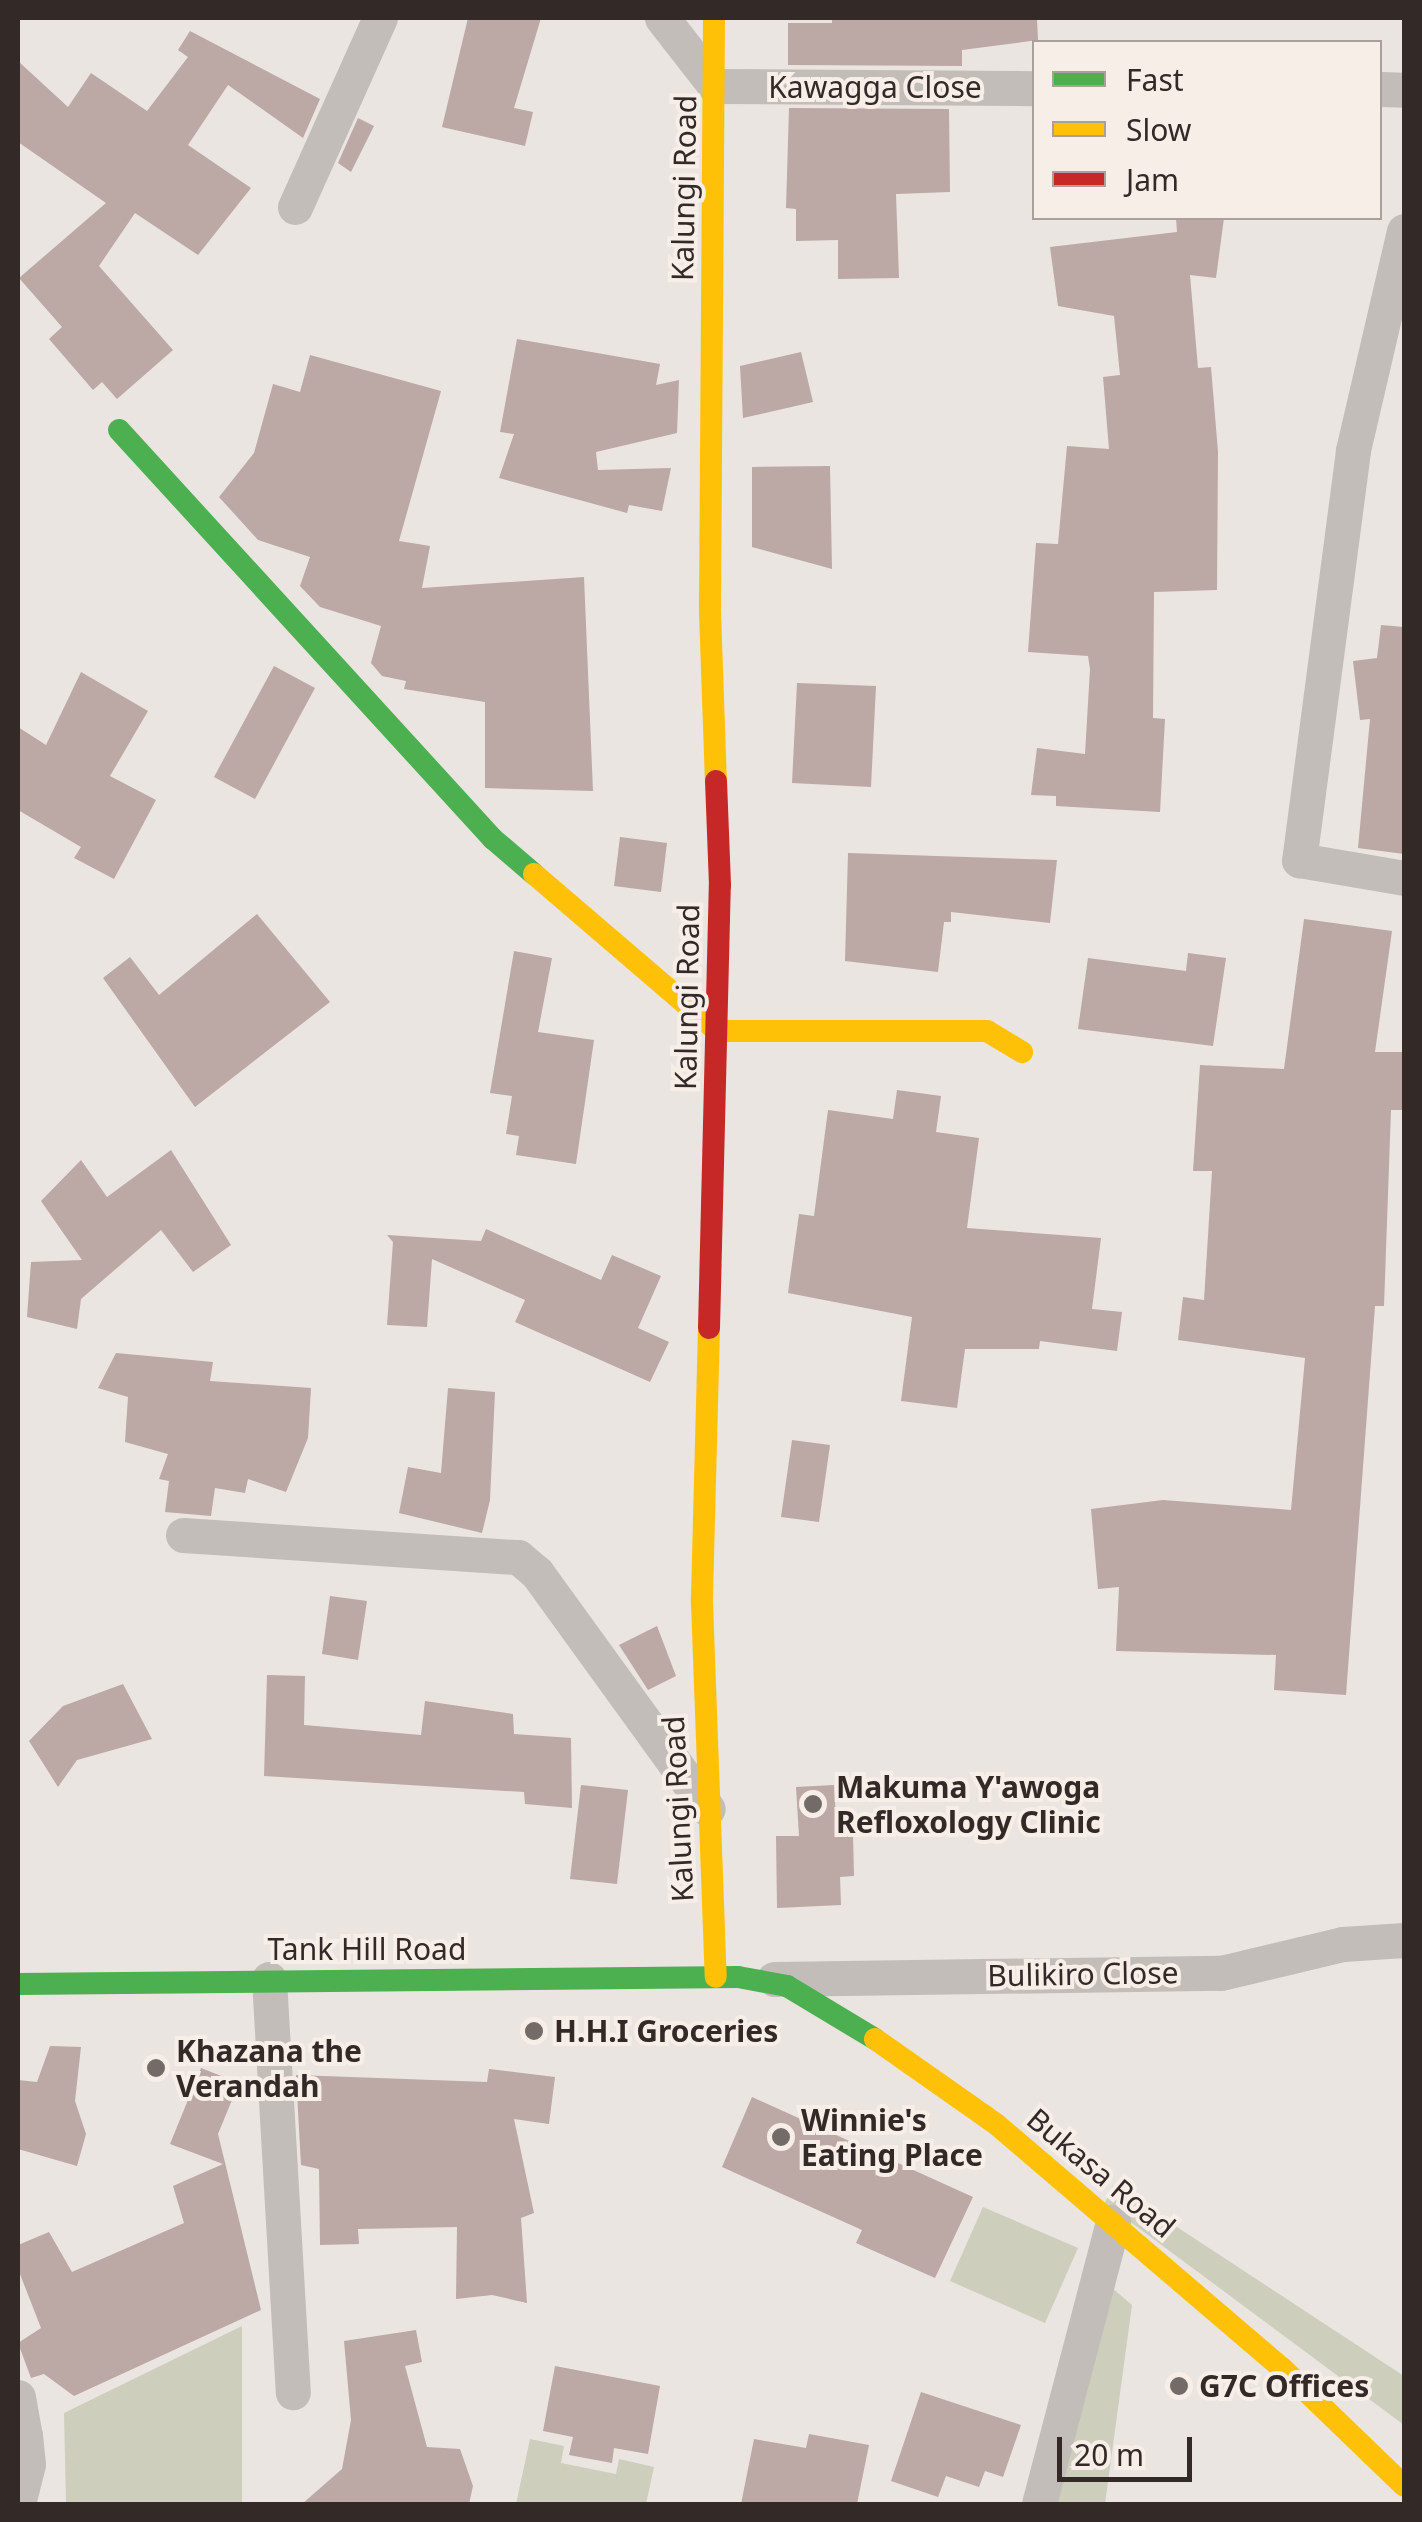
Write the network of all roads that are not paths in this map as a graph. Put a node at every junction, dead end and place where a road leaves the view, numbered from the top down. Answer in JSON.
{"nodes":[{"id":1,"x":380,"y":18,"type":"edge"},
{"id":2,"x":662,"y":18,"type":"edge"},
{"id":3,"x":714,"y":18,"type":"edge"},
{"id":4,"x":715,"y":86,"type":"junction"},
{"id":5,"x":1032,"y":88,"type":"edge"},
{"id":6,"x":295,"y":206,"type":"dead end"},
{"id":7,"x":1404,"y":231,"type":"edge"},
{"id":8,"x":119,"y":430,"type":"dead end"},
{"id":9,"x":1404,"y":878,"type":"edge"},
{"id":10,"x":717,"y":1031,"type":"junction"},
{"id":11,"x":1022,"y":1052,"type":"dead end"},
{"id":12,"x":183,"y":1535,"type":"dead end"},
{"id":13,"x":708,"y":1809,"type":"junction"},
{"id":14,"x":1404,"y":1940,"type":"edge"},
{"id":15,"x":716,"y":1978,"type":"junction"},
{"id":16,"x":269,"y":1979,"type":"junction"},
{"id":17,"x":759,"y":1979,"type":"junction"},
{"id":18,"x":18,"y":1984,"type":"edge"},
{"id":19,"x":1114,"y":2222,"type":"junction"},
{"id":20,"x":293,"y":2392,"type":"dead end"},
{"id":21,"x":18,"y":2397,"type":"edge"},
{"id":22,"x":21,"y":2438,"type":"edge"},
{"id":23,"x":1404,"y":2486,"type":"edge"},
{"id":24,"x":18,"y":2504,"type":"edge"},
{"id":25,"x":1039,"y":2504,"type":"edge"}],
"edges":[{"from":1,"to":6,"type":"street"},
{"from":2,"to":4,"type":"street"},
{"from":3,"to":4,"type":"street","name":"Kalungi Road"},
{"from":4,"to":5,"type":"street","name":"Kawagga Close"},
{"from":4,"to":10,"type":"street","name":"Kalungi Road"},
{"from":7,"to":9,"type":"street"},
{"from":8,"to":10,"type":"street"},
{"from":10,"to":11,"type":"street"},
{"from":10,"to":13,"type":"street","name":"Kalungi Road"},
{"from":12,"to":13,"type":"street"},
{"from":13,"to":15,"type":"street","name":"Kalungi Road"},
{"from":14,"to":17,"type":"street","name":"Bulikiro Close"},
{"from":15,"to":16,"type":"street","name":"Tank Hill Road"},
{"from":15,"to":17,"type":"street","name":"Bukasa Road"},
{"from":16,"to":18,"type":"street","name":"Tank Hill Road"},
{"from":16,"to":20,"type":"street"},
{"from":17,"to":19,"type":"street","name":"Bukasa Road"},
{"from":19,"to":23,"type":"street","name":"Bukasa Road"},
{"from":19,"to":25,"type":"street"},
{"from":21,"to":22,"type":"street"},
{"from":22,"to":24,"type":"street"}]}
